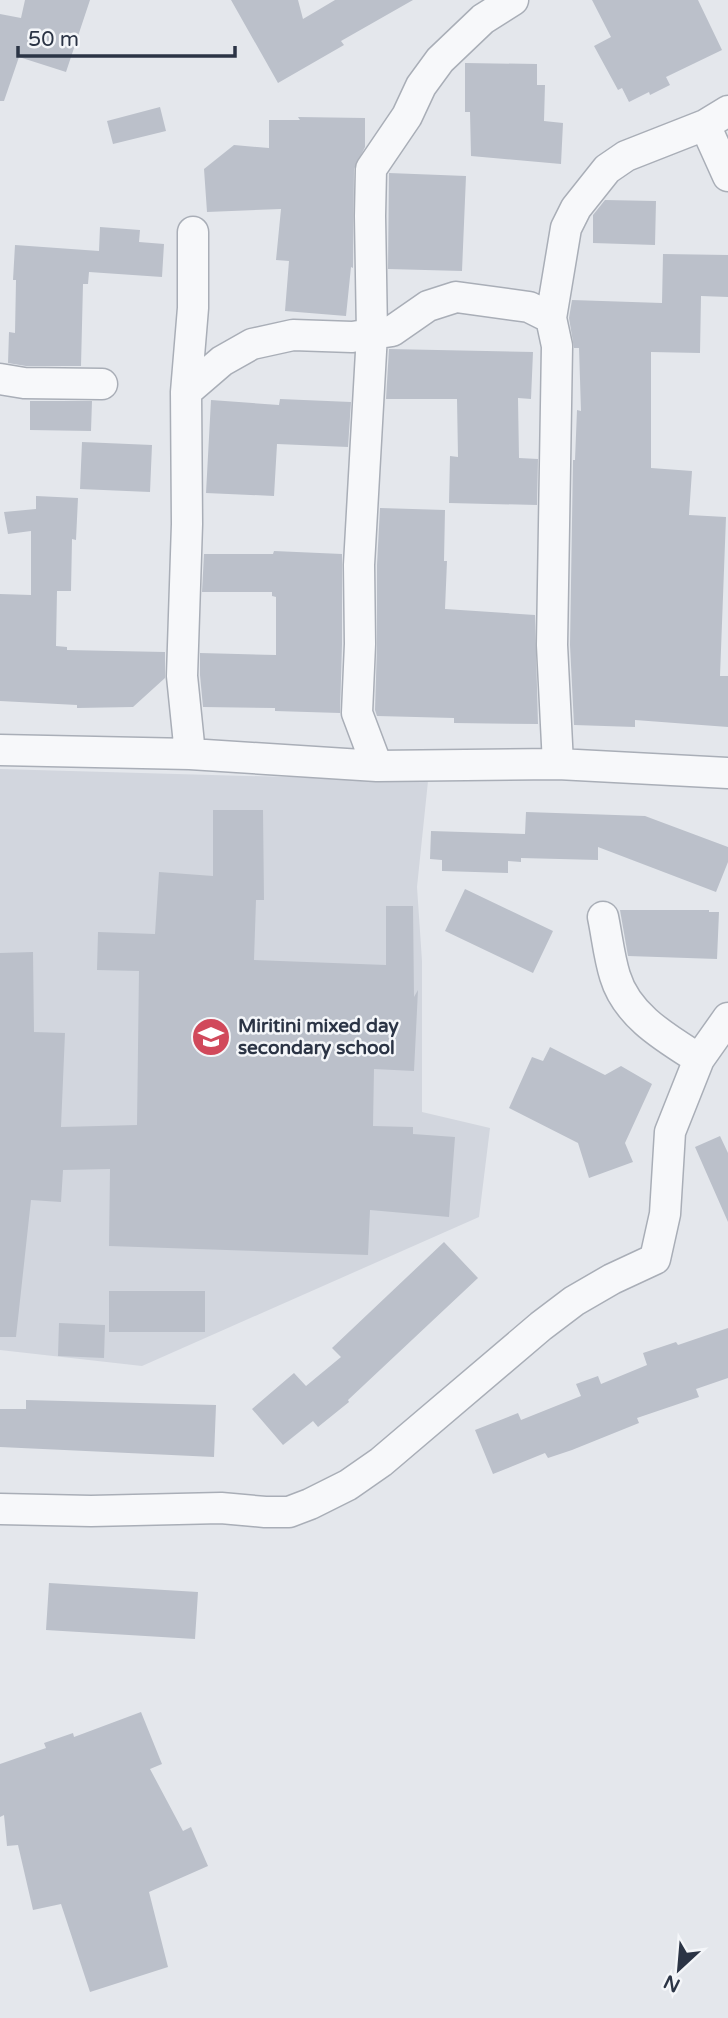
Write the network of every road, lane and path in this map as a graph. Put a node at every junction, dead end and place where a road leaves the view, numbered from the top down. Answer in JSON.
{"nodes":[{"id":1,"x":513,"y":0,"type":"edge"},
{"id":2,"x":716,"y":118,"type":"edge"},
{"id":3,"x":728,"y":176,"type":"edge"},
{"id":4,"x":193,"y":232,"type":"dead end"},
{"id":5,"x":551,"y":318,"type":"junction"},
{"id":6,"x":372,"y":334,"type":"junction"},
{"id":7,"x":0,"y":379,"type":"edge"},
{"id":8,"x":102,"y":384,"type":"dead end"},
{"id":9,"x":186,"y":392,"type":"junction"},
{"id":10,"x":0,"y":750,"type":"edge"},
{"id":11,"x":190,"y":754,"type":"junction"},
{"id":12,"x":558,"y":764,"type":"junction"},
{"id":13,"x":377,"y":766,"type":"junction"},
{"id":14,"x":728,"y":773,"type":"edge"},
{"id":15,"x":603,"y":917,"type":"dead end"},
{"id":16,"x":728,"y":1018,"type":"edge"},
{"id":17,"x":699,"y":1059,"type":"junction"},
{"id":18,"x":0,"y":1509,"type":"edge"}],
"edges":[{"from":1,"to":6,"type":"street"},
{"from":2,"to":3,"type":"street"},
{"from":2,"to":5,"type":"street"},
{"from":4,"to":9,"type":"street"},
{"from":5,"to":6,"type":"street"},
{"from":5,"to":12,"type":"street"},
{"from":6,"to":9,"type":"street"},
{"from":6,"to":13,"type":"street"},
{"from":7,"to":8,"type":"street"},
{"from":9,"to":11,"type":"street"},
{"from":10,"to":11,"type":"street"},
{"from":11,"to":13,"type":"street"},
{"from":12,"to":13,"type":"street"},
{"from":12,"to":14,"type":"street"},
{"from":15,"to":17,"type":"street"},
{"from":16,"to":17,"type":"street"},
{"from":17,"to":18,"type":"street"}]}
